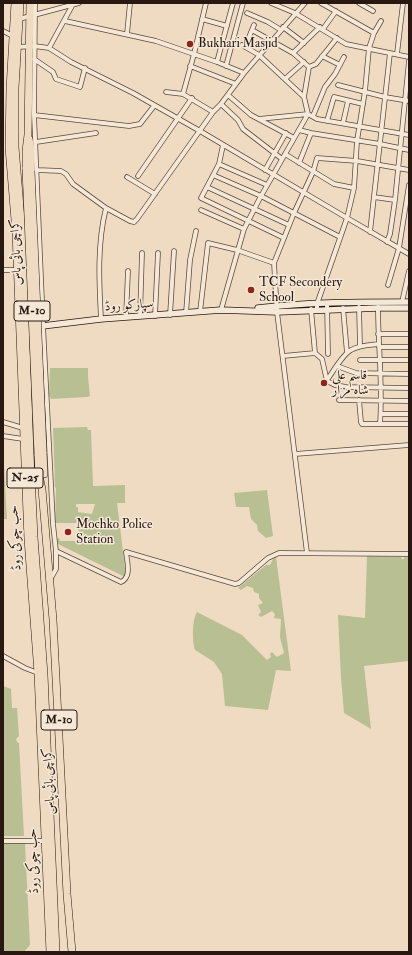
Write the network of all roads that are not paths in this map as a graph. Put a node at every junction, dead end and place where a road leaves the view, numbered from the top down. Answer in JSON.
{"nodes":[{"id":1,"x":15,"y":3,"type":"edge"},
{"id":2,"x":20,"y":3,"type":"edge"},
{"id":3,"x":30,"y":3,"type":"edge"},
{"id":4,"x":35,"y":3,"type":"edge"},
{"id":5,"x":80,"y":3,"type":"edge"},
{"id":6,"x":130,"y":3,"type":"edge"},
{"id":7,"x":206,"y":3,"type":"edge"},
{"id":8,"x":233,"y":3,"type":"edge"},
{"id":9,"x":244,"y":3,"type":"edge"},
{"id":10,"x":271,"y":3,"type":"edge"},
{"id":11,"x":304,"y":3,"type":"edge"},
{"id":12,"x":320,"y":3,"type":"edge"},
{"id":13,"x":359,"y":3,"type":"edge"},
{"id":14,"x":372,"y":3,"type":"edge"},
{"id":15,"x":403,"y":3,"type":"edge"},
{"id":16,"x":72,"y":6,"type":"junction"},
{"id":17,"x":368,"y":8,"type":"junction"},
{"id":18,"x":336,"y":11,"type":"junction"},
{"id":19,"x":373,"y":11,"type":"dead end"},
{"id":20,"x":247,"y":13,"type":"dead end"},
{"id":21,"x":295,"y":13,"type":"junction"},
{"id":22,"x":32,"y":15,"type":"junction"},
{"id":23,"x":19,"y":19,"type":"junction"},
{"id":24,"x":202,"y":19,"type":"junction"},
{"id":25,"x":65,"y":21,"type":"junction"},
{"id":26,"x":381,"y":21,"type":"dead end"},
{"id":27,"x":254,"y":25,"type":"dead end"},
{"id":28,"x":227,"y":26,"type":"junction"},
{"id":29,"x":321,"y":28,"type":"junction"},
{"id":30,"x":282,"y":29,"type":"junction"},
{"id":31,"x":252,"y":30,"type":"junction"},
{"id":32,"x":3,"y":31,"type":"edge"},
{"id":33,"x":374,"y":33,"type":"junction"},
{"id":34,"x":127,"y":34,"type":"junction"},
{"id":35,"x":13,"y":36,"type":"junction"},
{"id":36,"x":337,"y":38,"type":"junction"},
{"id":37,"x":272,"y":40,"type":"junction"},
{"id":38,"x":304,"y":43,"type":"junction"},
{"id":39,"x":18,"y":46,"type":"junction"},
{"id":40,"x":31,"y":46,"type":"junction"},
{"id":41,"x":49,"y":48,"type":"junction"},
{"id":42,"x":369,"y":48,"type":"junction"},
{"id":43,"x":293,"y":53,"type":"junction"},
{"id":44,"x":390,"y":53,"type":"junction"},
{"id":45,"x":194,"y":54,"type":"junction"},
{"id":46,"x":397,"y":54,"type":"junction"},
{"id":47,"x":259,"y":55,"type":"junction"},
{"id":48,"x":322,"y":56,"type":"junction"},
{"id":49,"x":344,"y":57,"type":"dead end"},
{"id":50,"x":409,"y":57,"type":"edge"},
{"id":51,"x":34,"y":59,"type":"junction"},
{"id":52,"x":409,"y":61,"type":"edge"},
{"id":53,"x":217,"y":62,"type":"junction"},
{"id":54,"x":304,"y":62,"type":"junction"},
{"id":55,"x":340,"y":65,"type":"junction"},
{"id":56,"x":190,"y":66,"type":"junction"},
{"id":57,"x":226,"y":66,"type":"junction"},
{"id":58,"x":309,"y":67,"type":"junction"},
{"id":59,"x":85,"y":68,"type":"junction"},
{"id":60,"x":244,"y":73,"type":"junction"},
{"id":61,"x":285,"y":79,"type":"junction"},
{"id":62,"x":236,"y":84,"type":"junction"},
{"id":63,"x":338,"y":85,"type":"dead end"},
{"id":64,"x":365,"y":91,"type":"junction"},
{"id":65,"x":166,"y":92,"type":"dead end"},
{"id":66,"x":183,"y":94,"type":"junction"},
{"id":67,"x":228,"y":95,"type":"junction"},
{"id":68,"x":385,"y":97,"type":"junction"},
{"id":69,"x":192,"y":98,"type":"junction"},
{"id":70,"x":304,"y":98,"type":"junction"},
{"id":71,"x":407,"y":100,"type":"edge"},
{"id":72,"x":348,"y":101,"type":"junction"},
{"id":73,"x":221,"y":104,"type":"junction"},
{"id":74,"x":363,"y":104,"type":"junction"},
{"id":75,"x":154,"y":106,"type":"junction"},
{"id":76,"x":214,"y":112,"type":"junction"},
{"id":77,"x":308,"y":114,"type":"junction"},
{"id":78,"x":34,"y":115,"type":"junction"},
{"id":79,"x":313,"y":116,"type":"junction"},
{"id":80,"x":178,"y":118,"type":"junction"},
{"id":81,"x":260,"y":119,"type":"junction"},
{"id":82,"x":327,"y":121,"type":"junction"},
{"id":83,"x":343,"y":123,"type":"junction"},
{"id":84,"x":360,"y":126,"type":"junction"},
{"id":85,"x":381,"y":129,"type":"junction"},
{"id":86,"x":299,"y":130,"type":"junction"},
{"id":87,"x":200,"y":131,"type":"junction"},
{"id":88,"x":96,"y":133,"type":"dead end"},
{"id":89,"x":286,"y":133,"type":"junction"},
{"id":90,"x":311,"y":133,"type":"junction"},
{"id":91,"x":402,"y":133,"type":"junction"},
{"id":92,"x":409,"y":134,"type":"edge"},
{"id":93,"x":294,"y":138,"type":"junction"},
{"id":94,"x":357,"y":141,"type":"junction"},
{"id":95,"x":36,"y":142,"type":"junction"},
{"id":96,"x":380,"y":144,"type":"junction"},
{"id":97,"x":223,"y":145,"type":"junction"},
{"id":98,"x":400,"y":148,"type":"junction"},
{"id":99,"x":409,"y":150,"type":"edge"},
{"id":100,"x":275,"y":154,"type":"junction"},
{"id":101,"x":284,"y":156,"type":"junction"},
{"id":102,"x":357,"y":161,"type":"junction"},
{"id":103,"x":299,"y":163,"type":"junction"},
{"id":104,"x":219,"y":164,"type":"junction"},
{"id":105,"x":377,"y":164,"type":"junction"},
{"id":106,"x":398,"y":167,"type":"junction"},
{"id":107,"x":31,"y":170,"type":"junction"},
{"id":108,"x":265,"y":170,"type":"junction"},
{"id":109,"x":409,"y":170,"type":"edge"},
{"id":110,"x":314,"y":172,"type":"junction"},
{"id":111,"x":213,"y":175,"type":"junction"},
{"id":112,"x":273,"y":175,"type":"junction"},
{"id":113,"x":138,"y":176,"type":"dead end"},
{"id":114,"x":127,"y":177,"type":"dead end"},
{"id":115,"x":267,"y":185,"type":"junction"},
{"id":116,"x":409,"y":185,"type":"edge"},
{"id":117,"x":207,"y":187,"type":"junction"},
{"id":118,"x":354,"y":188,"type":"junction"},
{"id":119,"x":304,"y":193,"type":"junction"},
{"id":120,"x":155,"y":194,"type":"junction"},
{"id":121,"x":261,"y":196,"type":"junction"},
{"id":122,"x":374,"y":197,"type":"junction"},
{"id":123,"x":395,"y":200,"type":"junction"},
{"id":124,"x":106,"y":208,"type":"junction"},
{"id":125,"x":254,"y":209,"type":"junction"},
{"id":126,"x":201,"y":210,"type":"dead end"},
{"id":127,"x":294,"y":213,"type":"junction"},
{"id":128,"x":347,"y":218,"type":"junction"},
{"id":129,"x":248,"y":221,"type":"junction"},
{"id":130,"x":288,"y":225,"type":"junction"},
{"id":131,"x":244,"y":229,"type":"junction"},
{"id":132,"x":196,"y":231,"type":"dead end"},
{"id":133,"x":370,"y":232,"type":"junction"},
{"id":134,"x":340,"y":237,"type":"junction"},
{"id":135,"x":284,"y":238,"type":"junction"},
{"id":136,"x":387,"y":242,"type":"junction"},
{"id":137,"x":399,"y":248,"type":"junction"},
{"id":138,"x":238,"y":250,"type":"junction"},
{"id":139,"x":174,"y":251,"type":"dead end"},
{"id":140,"x":158,"y":252,"type":"dead end"},
{"id":141,"x":142,"y":253,"type":"dead end"},
{"id":142,"x":409,"y":254,"type":"edge"},
{"id":143,"x":274,"y":263,"type":"junction"},
{"id":144,"x":3,"y":270,"type":"edge"},
{"id":145,"x":17,"y":270,"type":"junction"},
{"id":146,"x":128,"y":271,"type":"dead end"},
{"id":147,"x":409,"y":271,"type":"edge"},
{"id":148,"x":388,"y":284,"type":"dead end"},
{"id":149,"x":402,"y":302,"type":"junction"},
{"id":150,"x":409,"y":302,"type":"edge"},
{"id":151,"x":378,"y":305,"type":"junction"},
{"id":152,"x":343,"y":306,"type":"junction"},
{"id":153,"x":358,"y":306,"type":"junction"},
{"id":154,"x":327,"y":307,"type":"junction"},
{"id":155,"x":314,"y":308,"type":"junction"},
{"id":156,"x":409,"y":308,"type":"edge"},
{"id":157,"x":276,"y":309,"type":"junction"},
{"id":158,"x":221,"y":310,"type":"junction"},
{"id":159,"x":200,"y":312,"type":"junction"},
{"id":160,"x":186,"y":313,"type":"junction"},
{"id":161,"x":170,"y":314,"type":"junction"},
{"id":162,"x":140,"y":316,"type":"junction"},
{"id":163,"x":155,"y":316,"type":"junction"},
{"id":164,"x":126,"y":317,"type":"junction"},
{"id":165,"x":101,"y":319,"type":"junction"},
{"id":166,"x":43,"y":325,"type":"junction"},
{"id":167,"x":22,"y":329,"type":"junction"},
{"id":168,"x":378,"y":334,"type":"junction"},
{"id":169,"x":409,"y":334,"type":"edge"},
{"id":170,"x":360,"y":346,"type":"junction"},
{"id":171,"x":379,"y":346,"type":"junction"},
{"id":172,"x":409,"y":347,"type":"edge"},
{"id":173,"x":316,"y":353,"type":"junction"},
{"id":174,"x":347,"y":353,"type":"junction"},
{"id":175,"x":328,"y":354,"type":"dead end"},
{"id":176,"x":282,"y":356,"type":"junction"},
{"id":177,"x":360,"y":360,"type":"dead end"},
{"id":178,"x":379,"y":360,"type":"junction"},
{"id":179,"x":409,"y":360,"type":"edge"},
{"id":180,"x":338,"y":366,"type":"junction"},
{"id":181,"x":380,"y":374,"type":"junction"},
{"id":182,"x":409,"y":374,"type":"edge"},
{"id":183,"x":327,"y":381,"type":"junction"},
{"id":184,"x":381,"y":387,"type":"junction"},
{"id":185,"x":409,"y":388,"type":"edge"},
{"id":186,"x":339,"y":400,"type":"dead end"},
{"id":187,"x":359,"y":400,"type":"junction"},
{"id":188,"x":382,"y":400,"type":"junction"},
{"id":189,"x":409,"y":401,"type":"edge"},
{"id":190,"x":381,"y":414,"type":"junction"},
{"id":191,"x":409,"y":414,"type":"edge"},
{"id":192,"x":3,"y":422,"type":"edge"},
{"id":193,"x":380,"y":424,"type":"junction"},
{"id":194,"x":409,"y":424,"type":"edge"},
{"id":195,"x":23,"y":428,"type":"junction"},
{"id":196,"x":3,"y":436,"type":"edge"},
{"id":197,"x":24,"y":439,"type":"junction"},
{"id":198,"x":409,"y":445,"type":"edge"},
{"id":199,"x":295,"y":454,"type":"junction"},
{"id":200,"x":56,"y":551,"type":"junction"},
{"id":201,"x":307,"y":553,"type":"junction"},
{"id":202,"x":409,"y":554,"type":"edge"},
{"id":203,"x":49,"y":582,"type":"junction"},
{"id":204,"x":3,"y":656,"type":"edge"},
{"id":205,"x":38,"y":673,"type":"junction"},
{"id":206,"x":3,"y":841,"type":"edge"},
{"id":207,"x":46,"y":841,"type":"junction"},
{"id":208,"x":50,"y":952,"type":"edge"},
{"id":209,"x":56,"y":952,"type":"edge"},
{"id":210,"x":72,"y":952,"type":"edge"}],
"edges":[{"from":1,"to":35,"type":"highway","name":"حب چوکی روڈ","number":"N-25"},
{"from":2,"to":23,"type":"highway"},
{"from":3,"to":22,"type":"highway","name":"کراچی بائی پاس","number":"M-10"},
{"from":4,"to":22,"type":"street"},
{"from":5,"to":16,"type":"street"},
{"from":6,"to":34,"type":"street"},
{"from":7,"to":24,"type":"street"},
{"from":8,"to":28,"type":"street"},
{"from":9,"to":57,"type":"street"},
{"from":10,"to":21,"type":"street"},
{"from":11,"to":21,"type":"street"},
{"from":12,"to":18,"type":"street"},
{"from":13,"to":17,"type":"street"},
{"from":14,"to":17,"type":"street"},
{"from":15,"to":46,"type":"street"},
{"from":16,"to":22,"type":"street"},
{"from":16,"to":25,"type":"street"},
{"from":17,"to":19,"type":"street"},
{"from":18,"to":29,"type":"street"},
{"from":18,"to":33,"type":"street"},
{"from":20,"to":30,"type":"street"},
{"from":21,"to":29,"type":"street"},
{"from":21,"to":30,"type":"street"},
{"from":22,"to":23,"type":"street"},
{"from":22,"to":40,"type":"highway","name":"کراچی بائی پاس","number":"M-10"},
{"from":23,"to":39,"type":"highway"},
{"from":24,"to":28,"type":"street"},
{"from":24,"to":45,"type":"street"},
{"from":25,"to":34,"type":"street"},
{"from":25,"to":41,"type":"street"},
{"from":26,"to":33,"type":"street"},
{"from":27,"to":31,"type":"street"},
{"from":28,"to":53,"type":"street"},
{"from":29,"to":36,"type":"street"},
{"from":29,"to":38,"type":"street"},
{"from":30,"to":37,"type":"street"},
{"from":30,"to":38,"type":"street"},
{"from":31,"to":37,"type":"street"},
{"from":31,"to":47,"type":"street"},
{"from":32,"to":35,"type":"street"},
{"from":33,"to":42,"type":"street"},
{"from":34,"to":45,"type":"street"},
{"from":35,"to":145,"type":"highway","name":"حب چوکی روڈ","number":"N-25"},
{"from":36,"to":42,"type":"street"},
{"from":36,"to":48,"type":"street"},
{"from":37,"to":43,"type":"street"},
{"from":37,"to":47,"type":"street"},
{"from":38,"to":43,"type":"street"},
{"from":39,"to":40,"type":"street"},
{"from":39,"to":167,"type":"highway"},
{"from":40,"to":41,"type":"street"},
{"from":40,"to":51,"type":"street"},
{"from":40,"to":107,"type":"highway","name":"کراچی بائی پاس","number":"M-10"},
{"from":41,"to":59,"type":"street"},
{"from":42,"to":44,"type":"street"},
{"from":42,"to":64,"type":"street"},
{"from":43,"to":54,"type":"street"},
{"from":44,"to":46,"type":"street"},
{"from":44,"to":68,"type":"street"},
{"from":45,"to":53,"type":"street"},
{"from":45,"to":56,"type":"street"},
{"from":46,"to":50,"type":"street"},
{"from":47,"to":60,"type":"street"},
{"from":47,"to":61,"type":"street"},
{"from":48,"to":55,"type":"street"},
{"from":48,"to":58,"type":"street"},
{"from":49,"to":55,"type":"street"},
{"from":51,"to":59,"type":"street"},
{"from":51,"to":78,"type":"street"},
{"from":52,"to":71,"type":"street"},
{"from":53,"to":57,"type":"street"},
{"from":54,"to":58,"type":"street"},
{"from":54,"to":61,"type":"street"},
{"from":55,"to":79,"type":"street"},
{"from":56,"to":62,"type":"street"},
{"from":56,"to":66,"type":"street"},
{"from":57,"to":60,"type":"street"},
{"from":58,"to":70,"type":"street"},
{"from":59,"to":75,"type":"street"},
{"from":60,"to":62,"type":"street"},
{"from":61,"to":70,"type":"street"},
{"from":62,"to":67,"type":"street"},
{"from":63,"to":64,"type":"street"},
{"from":64,"to":68,"type":"street"},
{"from":64,"to":74,"type":"street"},
{"from":65,"to":66,"type":"street"},
{"from":66,"to":69,"type":"street"},
{"from":67,"to":73,"type":"street"},
{"from":67,"to":81,"type":"street"},
{"from":68,"to":71,"type":"street"},
{"from":68,"to":85,"type":"street"},
{"from":69,"to":76,"type":"street"},
{"from":69,"to":80,"type":"street"},
{"from":70,"to":77,"type":"street"},
{"from":71,"to":91,"type":"street"},
{"from":72,"to":74,"type":"street"},
{"from":72,"to":82,"type":"street"},
{"from":72,"to":83,"type":"street"},
{"from":73,"to":76,"type":"street"},
{"from":73,"to":100,"type":"street"},
{"from":74,"to":84,"type":"street"},
{"from":75,"to":78,"type":"street"},
{"from":75,"to":80,"type":"street"},
{"from":76,"to":87,"type":"street"},
{"from":77,"to":79,"type":"street"},
{"from":77,"to":81,"type":"street"},
{"from":77,"to":86,"type":"street"},
{"from":78,"to":95,"type":"street"},
{"from":79,"to":82,"type":"street"},
{"from":80,"to":87,"type":"street"},
{"from":80,"to":113,"type":"street"},
{"from":81,"to":89,"type":"street"},
{"from":82,"to":83,"type":"street"},
{"from":83,"to":84,"type":"street"},
{"from":84,"to":85,"type":"street"},
{"from":84,"to":94,"type":"street"},
{"from":85,"to":91,"type":"street"},
{"from":85,"to":96,"type":"street"},
{"from":86,"to":90,"type":"street"},
{"from":86,"to":93,"type":"street"},
{"from":87,"to":97,"type":"street"},
{"from":87,"to":120,"type":"street"},
{"from":88,"to":95,"type":"street"},
{"from":89,"to":93,"type":"street"},
{"from":89,"to":100,"type":"street"},
{"from":90,"to":94,"type":"street"},
{"from":90,"to":103,"type":"street"},
{"from":91,"to":92,"type":"street"},
{"from":91,"to":98,"type":"street"},
{"from":93,"to":101,"type":"street"},
{"from":94,"to":96,"type":"street"},
{"from":94,"to":102,"type":"street"},
{"from":95,"to":107,"type":"street"},
{"from":96,"to":98,"type":"street"},
{"from":96,"to":105,"type":"street"},
{"from":97,"to":104,"type":"street"},
{"from":97,"to":108,"type":"street"},
{"from":98,"to":99,"type":"street"},
{"from":98,"to":106,"type":"street"},
{"from":100,"to":101,"type":"street"},
{"from":100,"to":108,"type":"street"},
{"from":101,"to":103,"type":"street"},
{"from":101,"to":112,"type":"street"},
{"from":102,"to":105,"type":"street"},
{"from":102,"to":110,"type":"street"},
{"from":102,"to":118,"type":"street"},
{"from":103,"to":110,"type":"street"},
{"from":104,"to":111,"type":"street"},
{"from":104,"to":115,"type":"street"},
{"from":105,"to":106,"type":"street"},
{"from":105,"to":122,"type":"street"},
{"from":106,"to":109,"type":"street"},
{"from":106,"to":123,"type":"street"},
{"from":107,"to":124,"type":"street"},
{"from":107,"to":166,"type":"street"},
{"from":107,"to":203,"type":"highway","name":"کراچی بائی پاس","number":"M-10","bridge":true},
{"from":108,"to":112,"type":"street"},
{"from":110,"to":118,"type":"street"},
{"from":110,"to":119,"type":"street"},
{"from":111,"to":117,"type":"street"},
{"from":111,"to":121,"type":"street"},
{"from":112,"to":115,"type":"street"},
{"from":112,"to":119,"type":"street"},
{"from":114,"to":120,"type":"street"},
{"from":115,"to":121,"type":"street"},
{"from":116,"to":137,"type":"street"},
{"from":117,"to":125,"type":"street"},
{"from":117,"to":129,"type":"street"},
{"from":118,"to":128,"type":"street"},
{"from":119,"to":127,"type":"street"},
{"from":119,"to":128,"type":"street"},
{"from":120,"to":124,"type":"street"},
{"from":121,"to":125,"type":"street"},
{"from":121,"to":127,"type":"street"},
{"from":122,"to":123,"type":"street"},
{"from":122,"to":133,"type":"street"},
{"from":123,"to":136,"type":"street"},
{"from":124,"to":165,"type":"street"},
{"from":125,"to":129,"type":"street"},
{"from":125,"to":130,"type":"street"},
{"from":126,"to":131,"type":"street"},
{"from":127,"to":130,"type":"street"},
{"from":127,"to":134,"type":"street"},
{"from":128,"to":133,"type":"street"},
{"from":128,"to":134,"type":"street"},
{"from":129,"to":131,"type":"street"},
{"from":129,"to":135,"type":"street"},
{"from":130,"to":135,"type":"street"},
{"from":131,"to":138,"type":"street"},
{"from":132,"to":160,"type":"street"},
{"from":133,"to":136,"type":"street"},
{"from":134,"to":155,"type":"street"},
{"from":135,"to":143,"type":"street"},
{"from":136,"to":137,"type":"street"},
{"from":137,"to":142,"type":"street"},
{"from":137,"to":148,"type":"street"},
{"from":138,"to":143,"type":"street"},
{"from":138,"to":158,"type":"street"},
{"from":138,"to":159,"type":"street"},
{"from":139,"to":161,"type":"street"},
{"from":140,"to":163,"type":"street"},
{"from":141,"to":162,"type":"street"},
{"from":143,"to":157,"type":"street"},
{"from":144,"to":145,"type":"street"},
{"from":145,"to":167,"type":"highway","name":"حب چوکی روڈ","number":"N-25"},
{"from":146,"to":164,"type":"street"},
{"from":147,"to":149,"type":"street"},
{"from":149,"to":150,"type":"street","name":"سپارکو روڈ"},
{"from":149,"to":151,"type":"street","name":"سپارکو روڈ"},
{"from":151,"to":153,"type":"street","name":"سپارکو روڈ"},
{"from":151,"to":156,"type":"street","name":"سپارکو روڈ"},
{"from":151,"to":168,"type":"street"},
{"from":152,"to":153,"type":"street","name":"سپارکو روڈ"},
{"from":152,"to":154,"type":"street","name":"سپارکو روڈ"},
{"from":152,"to":174,"type":"street"},
{"from":153,"to":170,"type":"street"},
{"from":154,"to":155,"type":"street","name":"سپارکو روڈ"},
{"from":154,"to":175,"type":"street"},
{"from":155,"to":157,"type":"street","name":"سپارکو روڈ"},
{"from":155,"to":173,"type":"street"},
{"from":157,"to":158,"type":"street","name":"سپارکو روڈ"},
{"from":157,"to":176,"type":"street"},
{"from":158,"to":159,"type":"street","name":"سپارکو روڈ"},
{"from":159,"to":160,"type":"street","name":"سپارکو روڈ"},
{"from":160,"to":161,"type":"street","name":"سپارکو روڈ"},
{"from":161,"to":163,"type":"street","name":"سپارکو روڈ"},
{"from":162,"to":163,"type":"street","name":"سپارکو روڈ"},
{"from":162,"to":164,"type":"street","name":"سپارکو روڈ"},
{"from":164,"to":165,"type":"street","name":"سپارکو روڈ"},
{"from":165,"to":166,"type":"street","name":"سپارکو روڈ"},
{"from":166,"to":167,"type":"street","name":"سپارکو روڈ"},
{"from":166,"to":200,"type":"street"},
{"from":167,"to":195,"type":"highway","name":"حب چوکی روڈ","number":"N-25"},
{"from":167,"to":209,"type":"highway"},
{"from":168,"to":169,"type":"street"},
{"from":168,"to":171,"type":"street"},
{"from":170,"to":171,"type":"street"},
{"from":170,"to":174,"type":"street"},
{"from":171,"to":172,"type":"street"},
{"from":171,"to":178,"type":"street"},
{"from":173,"to":176,"type":"street"},
{"from":173,"to":183,"type":"street"},
{"from":174,"to":180,"type":"street"},
{"from":176,"to":199,"type":"street"},
{"from":177,"to":178,"type":"street"},
{"from":178,"to":179,"type":"street"},
{"from":178,"to":181,"type":"street"},
{"from":180,"to":181,"type":"street"},
{"from":180,"to":183,"type":"street"},
{"from":181,"to":182,"type":"street"},
{"from":181,"to":184,"type":"street"},
{"from":183,"to":184,"type":"street"},
{"from":184,"to":185,"type":"street"},
{"from":184,"to":188,"type":"street"},
{"from":186,"to":187,"type":"street"},
{"from":187,"to":188,"type":"street"},
{"from":187,"to":193,"type":"street"},
{"from":188,"to":189,"type":"street"},
{"from":188,"to":190,"type":"street"},
{"from":190,"to":191,"type":"street"},
{"from":190,"to":193,"type":"street"},
{"from":192,"to":195,"type":"street"},
{"from":193,"to":194,"type":"street"},
{"from":195,"to":197,"type":"highway","name":"حب چوکی روڈ","number":"N-25"},
{"from":196,"to":197,"type":"street"},
{"from":197,"to":205,"type":"highway","name":"حب چوکی روڈ","number":"N-25"},
{"from":198,"to":199,"type":"street"},
{"from":199,"to":201,"type":"street"},
{"from":200,"to":201,"type":"street"},
{"from":200,"to":203,"type":"street"},
{"from":201,"to":202,"type":"street"},
{"from":203,"to":210,"type":"highway","name":"کراچی بائی پاس","number":"M-10"},
{"from":204,"to":205,"type":"street"},
{"from":205,"to":207,"type":"highway","name":"حب چوکی روڈ","number":"N-25"},
{"from":206,"to":207,"type":"street"},
{"from":207,"to":208,"type":"highway","name":"حب چوکی روڈ","number":"N-25"}]}
